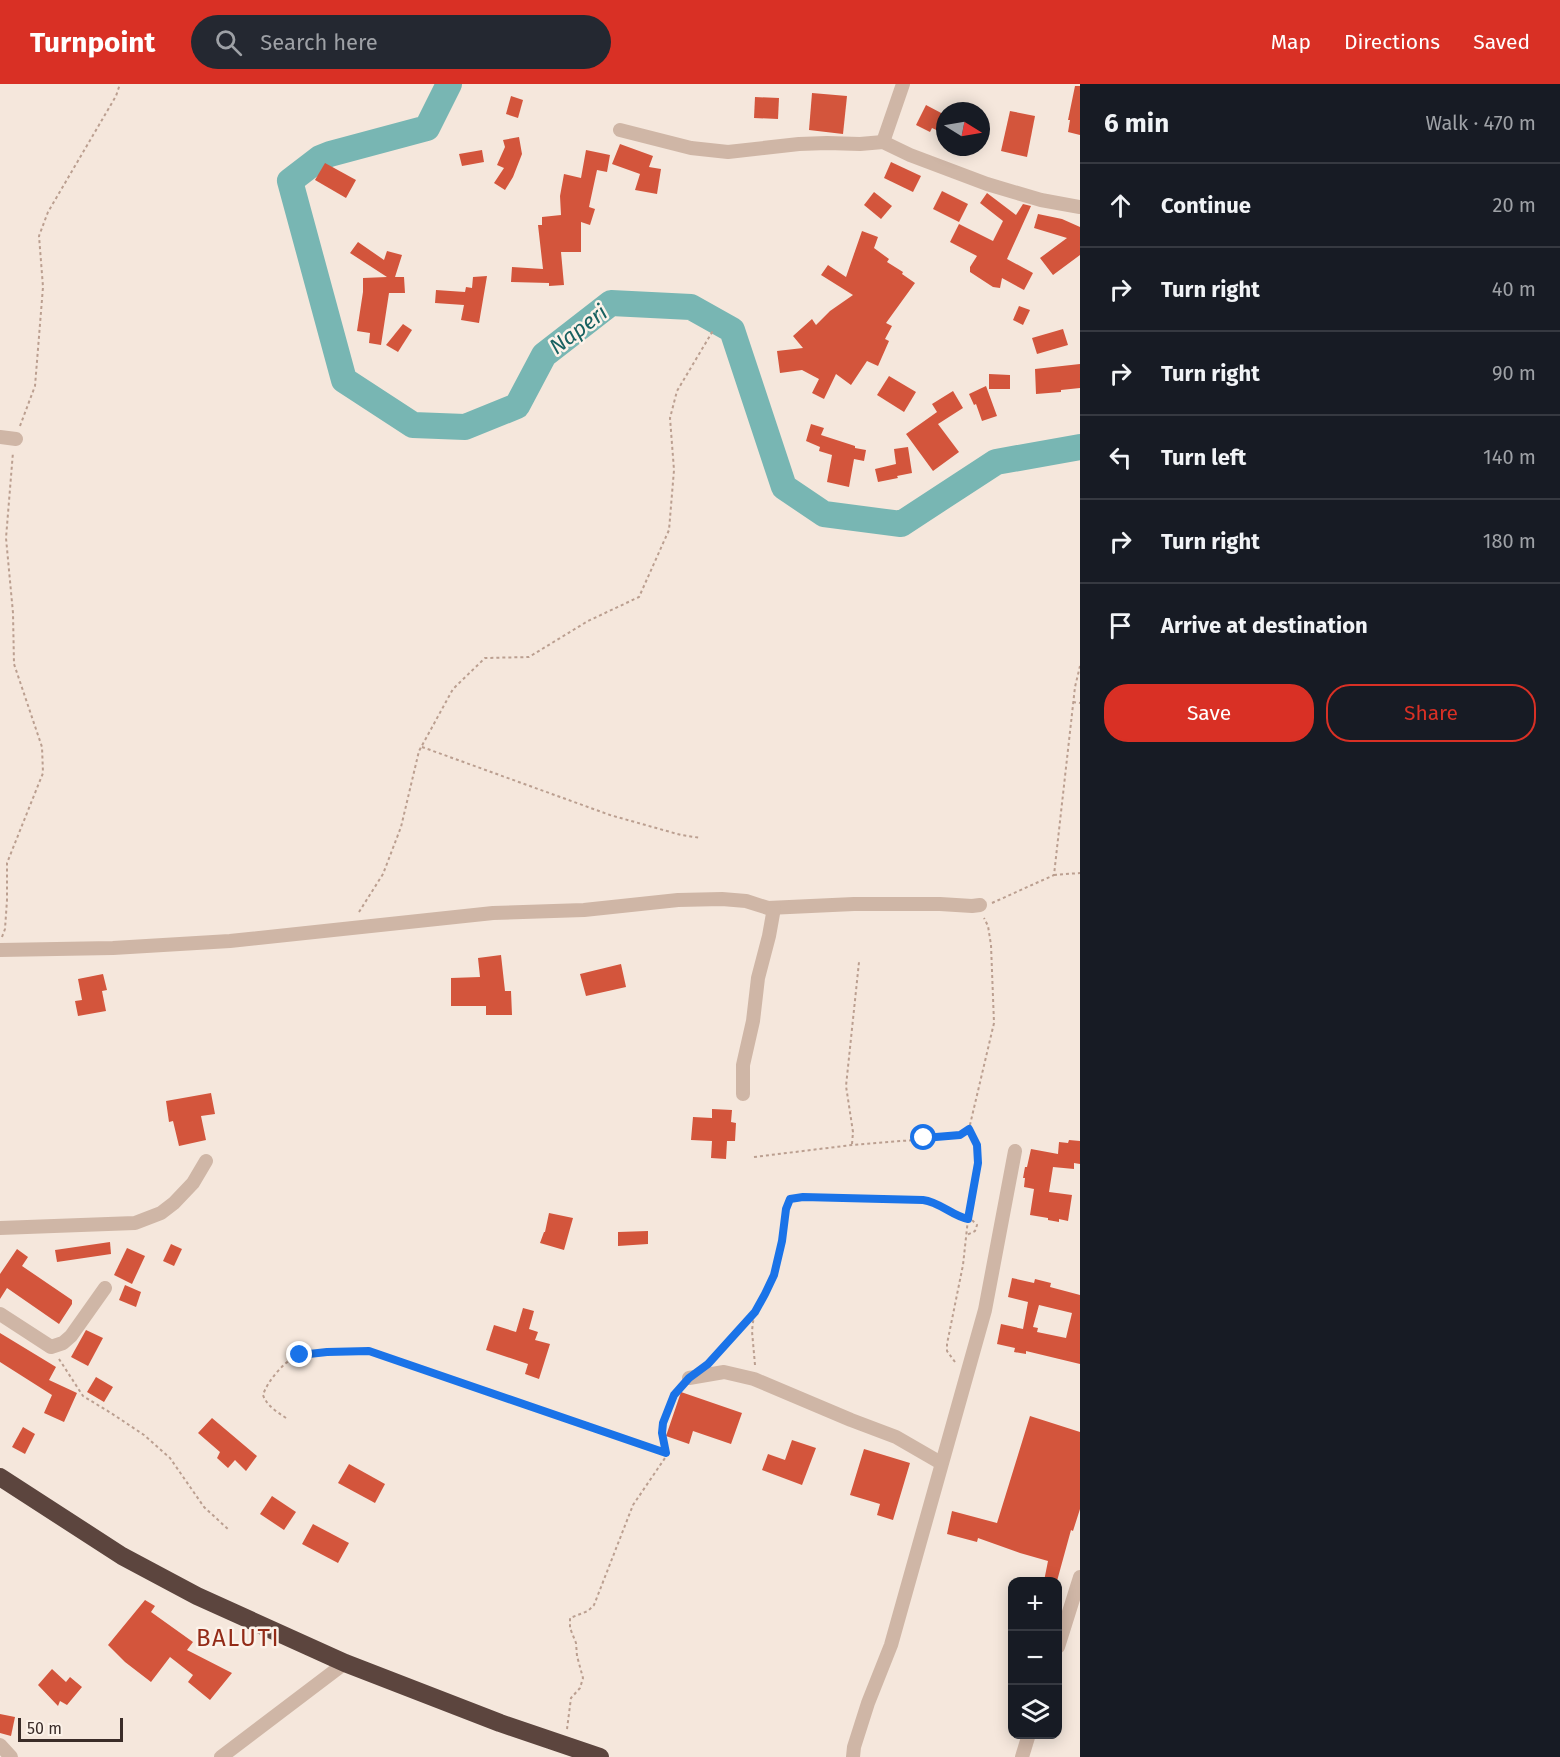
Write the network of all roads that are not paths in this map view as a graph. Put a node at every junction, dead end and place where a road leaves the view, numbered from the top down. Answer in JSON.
{"nodes":[{"id":1,"x":903,"y":84,"type":"edge"},
{"id":2,"x":620,"y":130,"type":"dead end"},
{"id":3,"x":883,"y":142,"type":"junction"},
{"id":4,"x":1080,"y":207,"type":"edge"},
{"id":5,"x":0,"y":437,"type":"edge"},
{"id":6,"x":16,"y":439,"type":"road end"},
{"id":7,"x":980,"y":905,"type":"road end"},
{"id":8,"x":774,"y":908,"type":"junction"},
{"id":9,"x":0,"y":950,"type":"edge"},
{"id":10,"x":743,"y":1094,"type":"dead end"},
{"id":11,"x":1015,"y":1151,"type":"dead end"},
{"id":12,"x":206,"y":1161,"type":"dead end"},
{"id":13,"x":0,"y":1228,"type":"edge"},
{"id":14,"x":105,"y":1288,"type":"dead end"},
{"id":15,"x":0,"y":1314,"type":"edge"},
{"id":16,"x":689,"y":1378,"type":"road end"},
{"id":17,"x":941,"y":1463,"type":"junction"},
{"id":18,"x":0,"y":1478,"type":"edge"},
{"id":19,"x":1080,"y":1577,"type":"edge"},
{"id":20,"x":1062,"y":1634,"type":"edge"},
{"id":21,"x":345,"y":1663,"type":"junction"},
{"id":22,"x":1027,"y":1739,"type":"edge"},
{"id":23,"x":0,"y":1746,"type":"edge"},
{"id":24,"x":11,"y":1757,"type":"edge"},
{"id":25,"x":221,"y":1757,"type":"edge"},
{"id":26,"x":600,"y":1757,"type":"edge"},
{"id":27,"x":853,"y":1757,"type":"edge"},
{"id":28,"x":1022,"y":1757,"type":"edge"}],
"edges":[{"from":1,"to":3,"type":"street"},
{"from":2,"to":3,"type":"street"},
{"from":3,"to":4,"type":"street"},
{"from":5,"to":6,"type":"street"},
{"from":7,"to":8,"type":"street"},
{"from":8,"to":9,"type":"street"},
{"from":8,"to":10,"type":"street"},
{"from":11,"to":17,"type":"street"},
{"from":12,"to":13,"type":"street"},
{"from":14,"to":15,"type":"street"},
{"from":16,"to":17,"type":"street"},
{"from":17,"to":27,"type":"street"},
{"from":18,"to":21,"type":"highway"},
{"from":19,"to":20,"type":"street"},
{"from":21,"to":25,"type":"street"},
{"from":21,"to":26,"type":"highway"},
{"from":22,"to":28,"type":"street"},
{"from":23,"to":24,"type":"street"}]}
